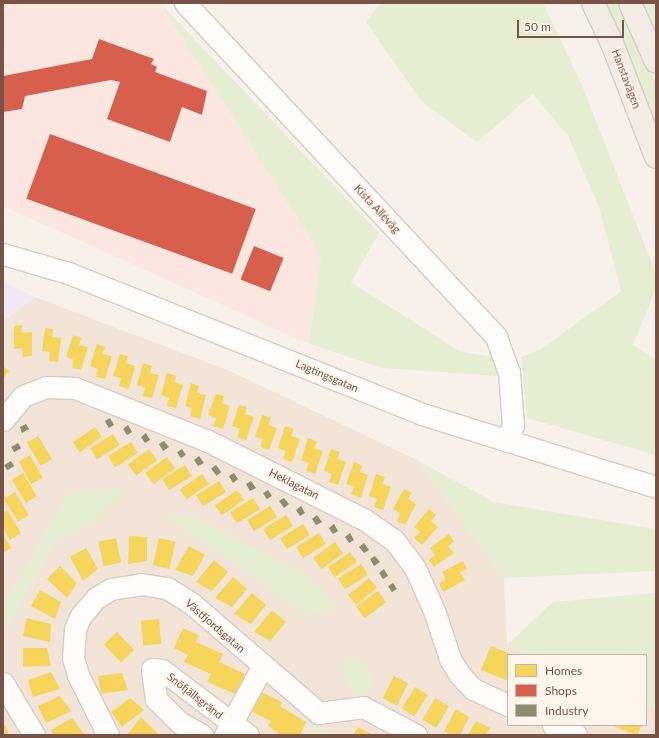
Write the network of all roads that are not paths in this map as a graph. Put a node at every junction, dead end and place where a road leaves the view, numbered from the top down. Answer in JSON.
{"nodes":[{"id":1,"x":185,"y":3,"type":"edge"},
{"id":2,"x":593,"y":3,"type":"edge"},
{"id":3,"x":630,"y":3,"type":"edge"},
{"id":4,"x":656,"y":62,"type":"edge"},
{"id":5,"x":656,"y":157,"type":"edge"},
{"id":6,"x":3,"y":254,"type":"edge"},
{"id":7,"x":3,"y":420,"type":"edge"},
{"id":8,"x":507,"y":441,"type":"junction"},
{"id":9,"x":656,"y":488,"type":"edge"},
{"id":10,"x":262,"y":667,"type":"junction"},
{"id":11,"x":3,"y":683,"type":"edge"},
{"id":12,"x":507,"y":705,"type":"edge"},
{"id":13,"x":555,"y":726,"type":"edge"},
{"id":14,"x":235,"y":731,"type":"edge"},
{"id":15,"x":34,"y":735,"type":"edge"},
{"id":16,"x":108,"y":735,"type":"edge"},
{"id":17,"x":202,"y":735,"type":"edge"},
{"id":18,"x":416,"y":735,"type":"edge"},
{"id":19,"x":576,"y":735,"type":"edge"}],
"edges":[{"from":1,"to":8,"type":"street","name":"Kista Alléväg"},
{"from":2,"to":5,"type":"main road","name":"Hanstavägen"},
{"from":3,"to":4,"type":"main road"},
{"from":6,"to":8,"type":"street","name":"Lagtingsgatan"},
{"from":7,"to":12,"type":"street","name":"Heklagatan"},
{"from":8,"to":9,"type":"street","name":"Lagtingsgatan"},
{"from":10,"to":14,"type":"street","name":"Snöfjällsgränd"},
{"from":10,"to":16,"type":"street","name":"Västfjordsgatan"},
{"from":10,"to":18,"type":"street","name":"Västfjordsgatan"},
{"from":11,"to":15,"type":"street"},
{"from":13,"to":19,"type":"street"},
{"from":14,"to":17,"type":"street","name":"Snöfjällsgränd"}]}
